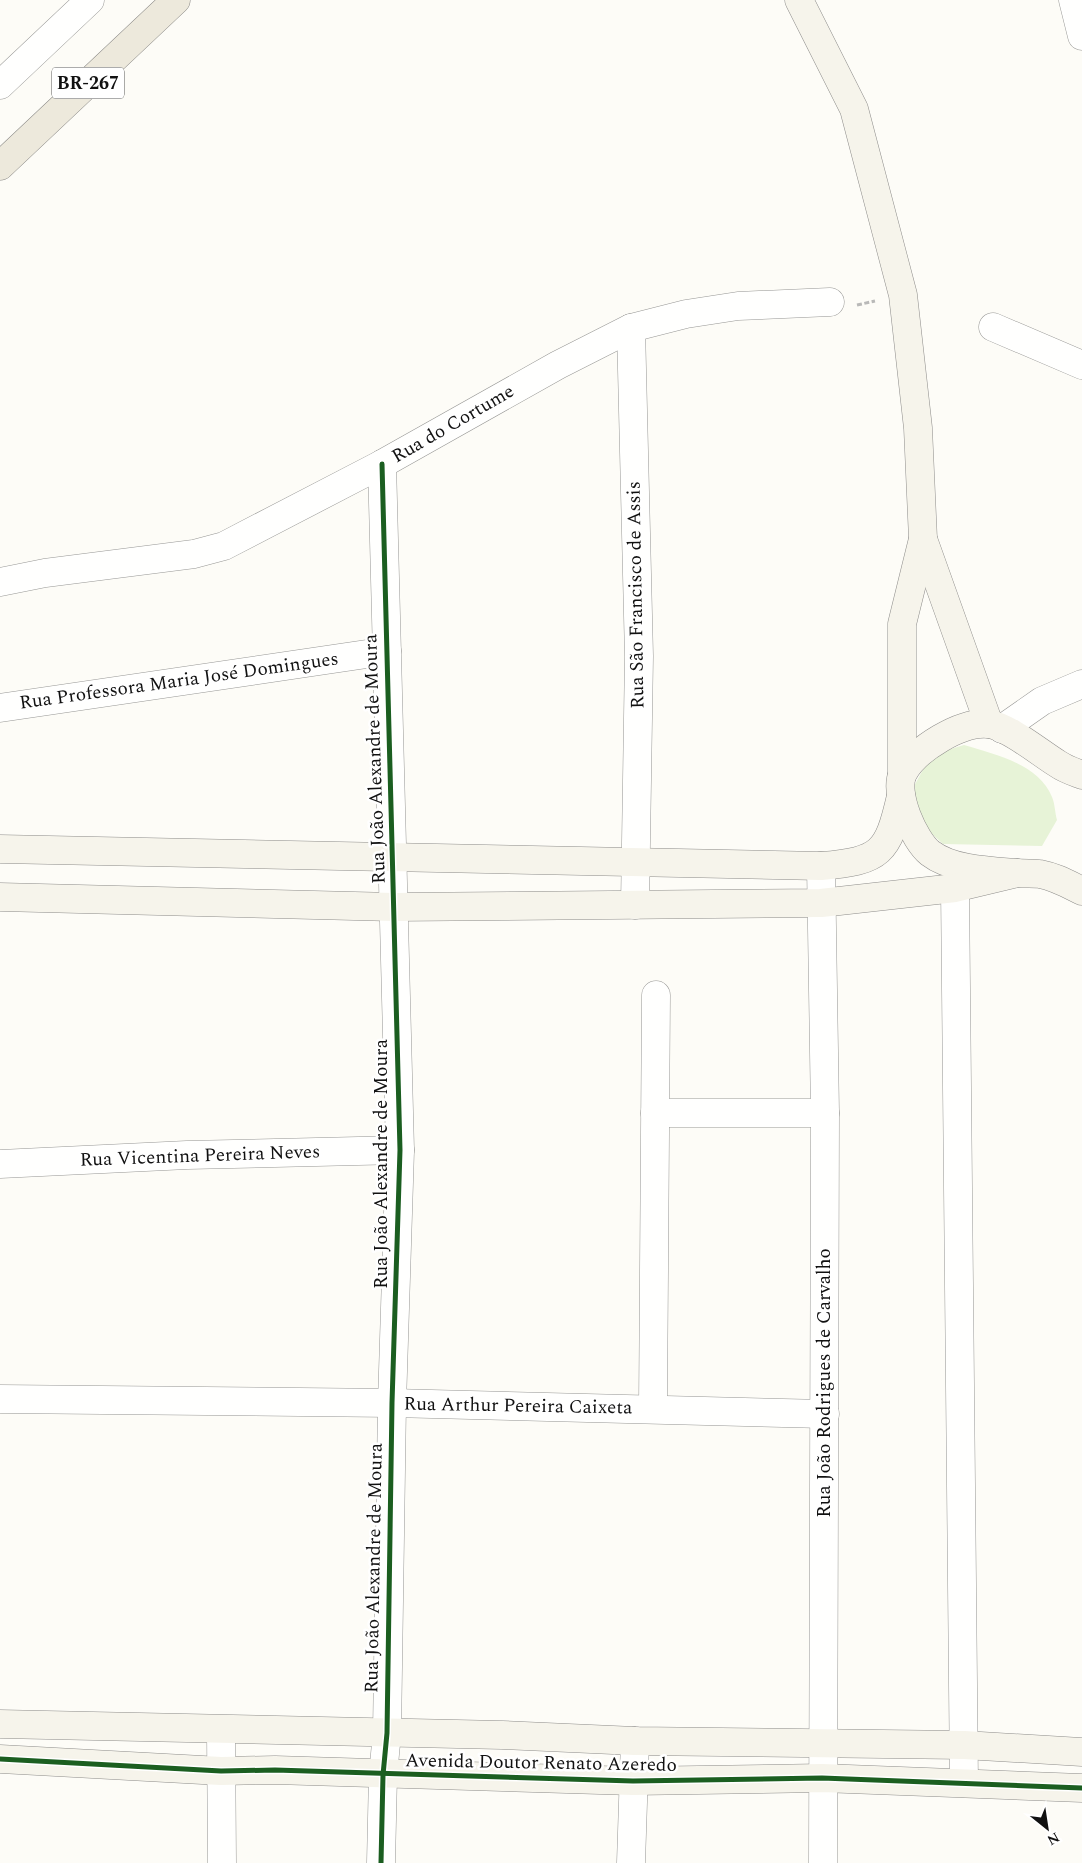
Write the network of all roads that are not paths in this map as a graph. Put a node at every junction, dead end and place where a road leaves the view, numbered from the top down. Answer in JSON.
{"nodes":[{"id":1,"x":90,"y":0,"type":"edge"},
{"id":2,"x":176,"y":0,"type":"edge"},
{"id":3,"x":799,"y":0,"type":"edge"},
{"id":4,"x":1072,"y":0,"type":"edge"},
{"id":5,"x":1082,"y":36,"type":"edge"},
{"id":6,"x":0,"y":85,"type":"edge"},
{"id":7,"x":0,"y":166,"type":"edge"},
{"id":8,"x":830,"y":302,"type":"road end"},
{"id":9,"x":993,"y":327,"type":"dead end"},
{"id":10,"x":631,"y":328,"type":"junction"},
{"id":11,"x":1082,"y":365,"type":"edge"},
{"id":12,"x":382,"y":464,"type":"junction"},
{"id":13,"x":923,"y":539,"type":"junction"},
{"id":14,"x":0,"y":582,"type":"edge"},
{"id":15,"x":388,"y":651,"type":"junction"},
{"id":16,"x":1082,"y":684,"type":"edge"},
{"id":17,"x":0,"y":708,"type":"edge"},
{"id":18,"x":996,"y":727,"type":"junction"},
{"id":19,"x":1071,"y":770,"type":"edge"},
{"id":20,"x":902,"y":785,"type":"junction"},
{"id":21,"x":0,"y":849,"type":"edge"},
{"id":22,"x":394,"y":859,"type":"junction"},
{"id":23,"x":635,"y":863,"type":"junction"},
{"id":24,"x":821,"y":866,"type":"junction"},
{"id":25,"x":1017,"y":873,"type":"junction"},
{"id":26,"x":1071,"y":885,"type":"edge"},
{"id":27,"x":955,"y":888,"type":"junction"},
{"id":28,"x":0,"y":897,"type":"edge"},
{"id":29,"x":822,"y":903,"type":"junction"},
{"id":30,"x":635,"y":905,"type":"junction"},
{"id":31,"x":394,"y":907,"type":"junction"},
{"id":32,"x":656,"y":996,"type":"dead end"},
{"id":33,"x":656,"y":1113,"type":"junction"},
{"id":34,"x":825,"y":1113,"type":"junction"},
{"id":35,"x":400,"y":1150,"type":"junction"},
{"id":36,"x":0,"y":1164,"type":"edge"},
{"id":37,"x":0,"y":1399,"type":"edge"},
{"id":38,"x":392,"y":1403,"type":"junction"},
{"id":39,"x":653,"y":1409,"type":"junction"},
{"id":40,"x":825,"y":1414,"type":"junction"},
{"id":41,"x":0,"y":1724,"type":"edge"},
{"id":42,"x":63,"y":1726,"type":"junction"},
{"id":43,"x":144,"y":1727,"type":"junction"},
{"id":44,"x":221,"y":1731,"type":"junction"},
{"id":45,"x":275,"y":1732,"type":"junction"},
{"id":46,"x":387,"y":1733,"type":"junction"},
{"id":47,"x":502,"y":1735,"type":"junction"},
{"id":48,"x":635,"y":1741,"type":"junction"},
{"id":49,"x":824,"y":1742,"type":"junction"},
{"id":50,"x":964,"y":1745,"type":"junction"},
{"id":51,"x":1082,"y":1752,"type":"edge"},
{"id":52,"x":0,"y":1759,"type":"edge"},
{"id":53,"x":62,"y":1763,"type":"junction"},
{"id":54,"x":144,"y":1766,"type":"junction"},
{"id":55,"x":275,"y":1770,"type":"junction"},
{"id":56,"x":220,"y":1771,"type":"junction"},
{"id":57,"x":383,"y":1775,"type":"junction"},
{"id":58,"x":500,"y":1777,"type":"junction"},
{"id":59,"x":822,"y":1778,"type":"junction"},
{"id":60,"x":633,"y":1781,"type":"junction"},
{"id":61,"x":964,"y":1783,"type":"junction"},
{"id":62,"x":1082,"y":1788,"type":"edge"},
{"id":63,"x":222,"y":1863,"type":"edge"},
{"id":64,"x":381,"y":1863,"type":"edge"},
{"id":65,"x":631,"y":1863,"type":"edge"},
{"id":66,"x":823,"y":1863,"type":"edge"}],
"edges":[{"from":1,"to":6,"type":"street"},
{"from":2,"to":7,"type":"main road","number":"BR-267"},
{"from":3,"to":13,"type":"street"},
{"from":4,"to":5,"type":"street"},
{"from":8,"to":10,"type":"street","name":"Rua do Cortume"},
{"from":9,"to":11,"type":"street"},
{"from":10,"to":12,"type":"street","name":"Rua do Cortume"},
{"from":10,"to":23,"type":"street","name":"Rua São Francisco de Assis"},
{"from":12,"to":14,"type":"street","name":"Rua do Cortume"},
{"from":12,"to":15,"type":"street","name":"Rua João Alexandre de Moura"},
{"from":13,"to":18,"type":"street"},
{"from":13,"to":20,"type":"street"},
{"from":15,"to":17,"type":"street","name":"Rua Professora Maria José Domingues"},
{"from":15,"to":22,"type":"street","name":"Rua João Alexandre de Moura"},
{"from":16,"to":18,"type":"street"},
{"from":18,"to":19,"type":"street"},
{"from":18,"to":20,"type":"street"},
{"from":20,"to":24,"type":"street"},
{"from":20,"to":25,"type":"street"},
{"from":21,"to":22,"type":"street"},
{"from":22,"to":23,"type":"street"},
{"from":22,"to":31,"type":"street","name":"Rua João Alexandre de Moura"},
{"from":23,"to":24,"type":"street"},
{"from":23,"to":30,"type":"street","name":"Rua São Francisco de Assis"},
{"from":24,"to":29,"type":"street","name":"Rua João Rodrigues de Carvalho"},
{"from":25,"to":26,"type":"street"},
{"from":25,"to":27,"type":"street"},
{"from":27,"to":29,"type":"street"},
{"from":27,"to":50,"type":"street"},
{"from":28,"to":31,"type":"street"},
{"from":29,"to":30,"type":"street"},
{"from":29,"to":34,"type":"street","name":"Rua João Rodrigues de Carvalho"},
{"from":30,"to":31,"type":"street"},
{"from":31,"to":35,"type":"street","name":"Rua João Alexandre de Moura"},
{"from":32,"to":33,"type":"street"},
{"from":33,"to":34,"type":"street"},
{"from":33,"to":39,"type":"street"},
{"from":34,"to":40,"type":"street","name":"Rua João Rodrigues de Carvalho"},
{"from":35,"to":36,"type":"street","name":"Rua Vicentina Pereira Neves"},
{"from":35,"to":38,"type":"street","name":"Rua João Alexandre de Moura"},
{"from":37,"to":38,"type":"street","name":"Rua Arthur Pereira Caixeta"},
{"from":38,"to":39,"type":"street","name":"Rua Arthur Pereira Caixeta"},
{"from":38,"to":46,"type":"street","name":"Rua João Alexandre de Moura"},
{"from":39,"to":40,"type":"street","name":"Rua Arthur Pereira Caixeta"},
{"from":40,"to":49,"type":"street","name":"Rua João Rodrigues de Carvalho"},
{"from":41,"to":42,"type":"street","name":"Avenida Doutor Renato Azeredo"},
{"from":42,"to":43,"type":"street","name":"Avenida Doutor Renato Azeredo"},
{"from":42,"to":53,"type":"street"},
{"from":43,"to":44,"type":"street","name":"Avenida Doutor Renato Azeredo"},
{"from":43,"to":54,"type":"street"},
{"from":44,"to":45,"type":"street","name":"Avenida Doutor Renato Azeredo"},
{"from":44,"to":56,"type":"street"},
{"from":45,"to":46,"type":"street","name":"Avenida Doutor Renato Azeredo"},
{"from":45,"to":55,"type":"street"},
{"from":46,"to":47,"type":"street","name":"Avenida Doutor Renato Azeredo"},
{"from":46,"to":57,"type":"street","name":"Rua João Alexandre de Moura"},
{"from":47,"to":48,"type":"street","name":"Avenida Doutor Renato Azeredo"},
{"from":47,"to":58,"type":"street"},
{"from":48,"to":49,"type":"street","name":"Avenida Doutor Renato Azeredo"},
{"from":48,"to":60,"type":"street"},
{"from":49,"to":50,"type":"street","name":"Avenida Doutor Renato Azeredo"},
{"from":49,"to":59,"type":"street","name":"Rua João Rodrigues de Carvalho"},
{"from":50,"to":51,"type":"street","name":"Avenida Doutor Renato Azeredo"},
{"from":50,"to":61,"type":"street"},
{"from":52,"to":53,"type":"street","name":"Avenida Doutor Renato Azeredo"},
{"from":53,"to":54,"type":"street","name":"Avenida Doutor Renato Azeredo"},
{"from":54,"to":56,"type":"street","name":"Avenida Doutor Renato Azeredo"},
{"from":55,"to":56,"type":"street","name":"Avenida Doutor Renato Azeredo"},
{"from":55,"to":57,"type":"street","name":"Avenida Doutor Renato Azeredo"},
{"from":56,"to":63,"type":"street"},
{"from":57,"to":58,"type":"street","name":"Avenida Doutor Renato Azeredo"},
{"from":57,"to":64,"type":"street","name":"Rua João Alexandre de Moura"},
{"from":58,"to":60,"type":"street","name":"Avenida Doutor Renato Azeredo"},
{"from":59,"to":60,"type":"street","name":"Avenida Doutor Renato Azeredo"},
{"from":59,"to":61,"type":"street","name":"Avenida Doutor Renato Azeredo"},
{"from":59,"to":66,"type":"street","name":"Rua João Rodrigues de Carvalho"},
{"from":60,"to":65,"type":"street"},
{"from":61,"to":62,"type":"street","name":"Avenida Doutor Renato Azeredo"}]}
